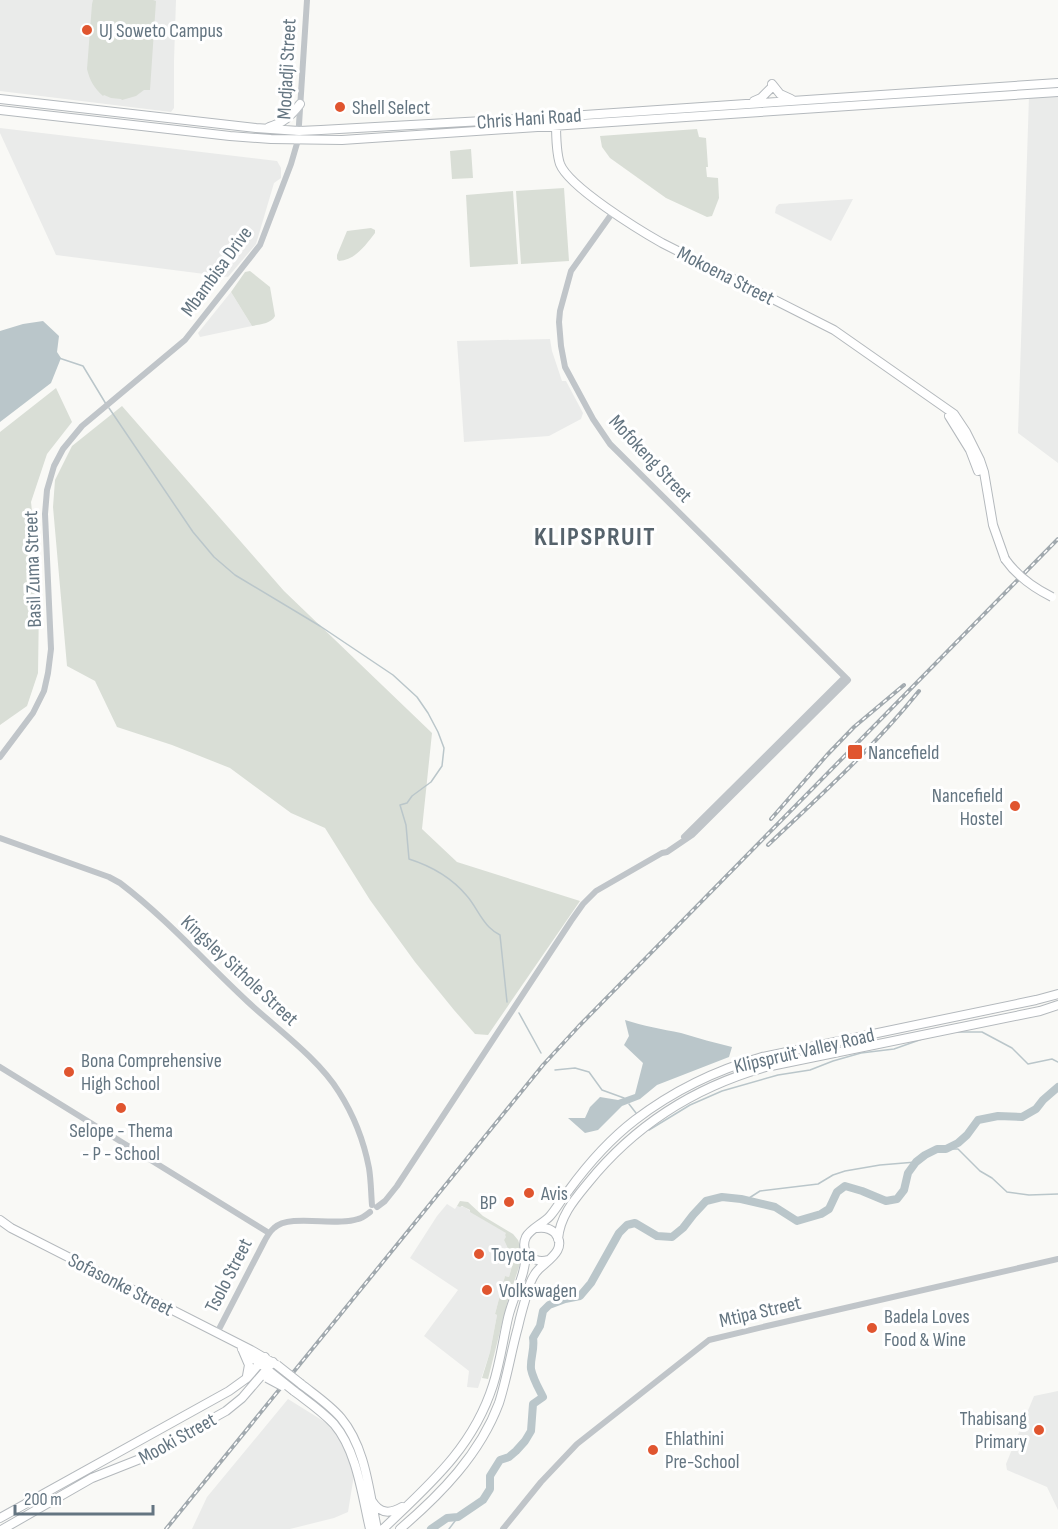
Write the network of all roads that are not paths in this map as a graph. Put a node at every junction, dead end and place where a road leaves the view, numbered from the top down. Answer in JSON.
{"nodes":[{"id":1,"x":307,"y":0,"type":"edge"},
{"id":2,"x":1058,"y":81,"type":"edge"},
{"id":3,"x":1058,"y":92,"type":"edge"},
{"id":4,"x":0,"y":99,"type":"edge"},
{"id":5,"x":794,"y":100,"type":"junction"},
{"id":6,"x":747,"y":103,"type":"junction"},
{"id":7,"x":300,"y":104,"type":"junction"},
{"id":8,"x":0,"y":110,"type":"edge"},
{"id":9,"x":555,"y":117,"type":"junction"},
{"id":10,"x":556,"y":126,"type":"junction"},
{"id":11,"x":264,"y":128,"type":"junction"},
{"id":12,"x":299,"y":130,"type":"junction"},
{"id":13,"x":298,"y":140,"type":"junction"},
{"id":14,"x":613,"y":212,"type":"junction"},
{"id":15,"x":121,"y":394,"type":"joint"},
{"id":16,"x":1055,"y":598,"type":"edge"},
{"id":17,"x":0,"y":757,"type":"edge"},
{"id":18,"x":0,"y":838,"type":"edge"},
{"id":19,"x":1058,"y":994,"type":"edge"},
{"id":20,"x":1058,"y":1005,"type":"edge"},
{"id":21,"x":0,"y":1067,"type":"edge"},
{"id":22,"x":373,"y":1208,"type":"junction"},
{"id":23,"x":3,"y":1224,"type":"edge"},
{"id":24,"x":537,"y":1228,"type":"junction"},
{"id":25,"x":269,"y":1233,"type":"junction"},
{"id":26,"x":558,"y":1239,"type":"junction"},
{"id":27,"x":526,"y":1252,"type":"junction"},
{"id":28,"x":1058,"y":1259,"type":"edge"},
{"id":29,"x":548,"y":1260,"type":"junction"},
{"id":30,"x":217,"y":1333,"type":"junction"},
{"id":31,"x":234,"y":1342,"type":"junction"},
{"id":32,"x":243,"y":1350,"type":"junction"},
{"id":33,"x":262,"y":1360,"type":"junction"},
{"id":34,"x":275,"y":1363,"type":"junction"},
{"id":35,"x":266,"y":1374,"type":"junction"},
{"id":36,"x":247,"y":1378,"type":"junction"},
{"id":37,"x":369,"y":1494,"type":"junction"},
{"id":38,"x":416,"y":1498,"type":"junction"},
{"id":39,"x":0,"y":1518,"type":"edge"},
{"id":40,"x":369,"y":1527,"type":"edge"},
{"id":41,"x":3,"y":1529,"type":"edge"},
{"id":42,"x":377,"y":1529,"type":"edge"},
{"id":43,"x":382,"y":1529,"type":"edge"},
{"id":44,"x":400,"y":1529,"type":"edge"},
{"id":45,"x":503,"y":1529,"type":"edge"}],
"edges":[{"from":1,"to":7,"type":"street","name":"Modjadji Street"},
{"from":2,"to":5,"type":"main road","name":"Chris Hani Road"},
{"from":3,"to":10,"type":"main road","name":"Chris Hani Road"},
{"from":4,"to":11,"type":"main road","name":"Chris Hani Road"},
{"from":5,"to":6,"type":"main road","name":"Chris Hani Road"},
{"from":5,"to":6,"type":"main road"},
{"from":6,"to":9,"type":"main road","name":"Chris Hani Road"},
{"from":7,"to":11,"type":"main road"},
{"from":7,"to":12,"type":"street","name":"Modjadji Street"},
{"from":8,"to":13,"type":"main road","name":"Chris Hani Road"},
{"from":9,"to":10,"type":"main road","name":"Mokoena Street"},
{"from":9,"to":12,"type":"main road","name":"Chris Hani Road"},
{"from":10,"to":13,"type":"main road","name":"Chris Hani Road"},
{"from":10,"to":14,"type":"main road","name":"Mokoena Street"},
{"from":11,"to":12,"type":"main road","name":"Chris Hani Road"},
{"from":12,"to":13,"type":"street","name":"Modjadji Street"},
{"from":13,"to":15,"type":"street","name":"Mbambisa Drive"},
{"from":14,"to":16,"type":"main road","name":"Mokoena Street","bridge":true},
{"from":14,"to":22,"type":"street","name":"Mofokeng Street"},
{"from":15,"to":17,"type":"street","name":"Basil Zuma Street"},
{"from":18,"to":22,"type":"street","name":"Kingsley Sithole Street"},
{"from":19,"to":24,"type":"main road","name":"Klipspruit Valley Road"},
{"from":20,"to":26,"type":"main road","name":"Klipspruit Valley Road"},
{"from":21,"to":25,"type":"street"},
{"from":22,"to":25,"type":"street"},
{"from":23,"to":30,"type":"main road","name":"Sofasonke Street"},
{"from":24,"to":26,"type":"main road"},
{"from":24,"to":27,"type":"main road"},
{"from":25,"to":30,"type":"street","name":"Tsolo Street"},
{"from":26,"to":29,"type":"main road"},
{"from":27,"to":29,"type":"main road"},
{"from":27,"to":38,"type":"main road"},
{"from":28,"to":45,"type":"street","name":"Mtipa Street"},
{"from":29,"to":44,"type":"main road"},
{"from":30,"to":31,"type":"main road","name":"Sofasonke Street"},
{"from":31,"to":32,"type":"main road","name":"Sofasonke Street"},
{"from":31,"to":33,"type":"main road","name":"Sofasonke Street"},
{"from":32,"to":33,"type":"main road","name":"Sofasonke Street"},
{"from":32,"to":36,"type":"main road"},
{"from":33,"to":34,"type":"main road","name":"Sofasonke Street"},
{"from":33,"to":35,"type":"main road","name":"Sofasonke Street"},
{"from":33,"to":36,"type":"main road","name":"Mooki Street"},
{"from":34,"to":35,"type":"main road","name":"Mooki Street"},
{"from":34,"to":37,"type":"main road","name":"Sofasonke Street","bridge":true},
{"from":35,"to":40,"type":"main road","name":"Sofasonke Street","bridge":true},
{"from":35,"to":41,"type":"main road","name":"Mooki Street"},
{"from":36,"to":39,"type":"main road","name":"Mooki Street"},
{"from":37,"to":38,"type":"main road"},
{"from":37,"to":42,"type":"main road","name":"Sofasonke Street"},
{"from":38,"to":43,"type":"main road"}]}
